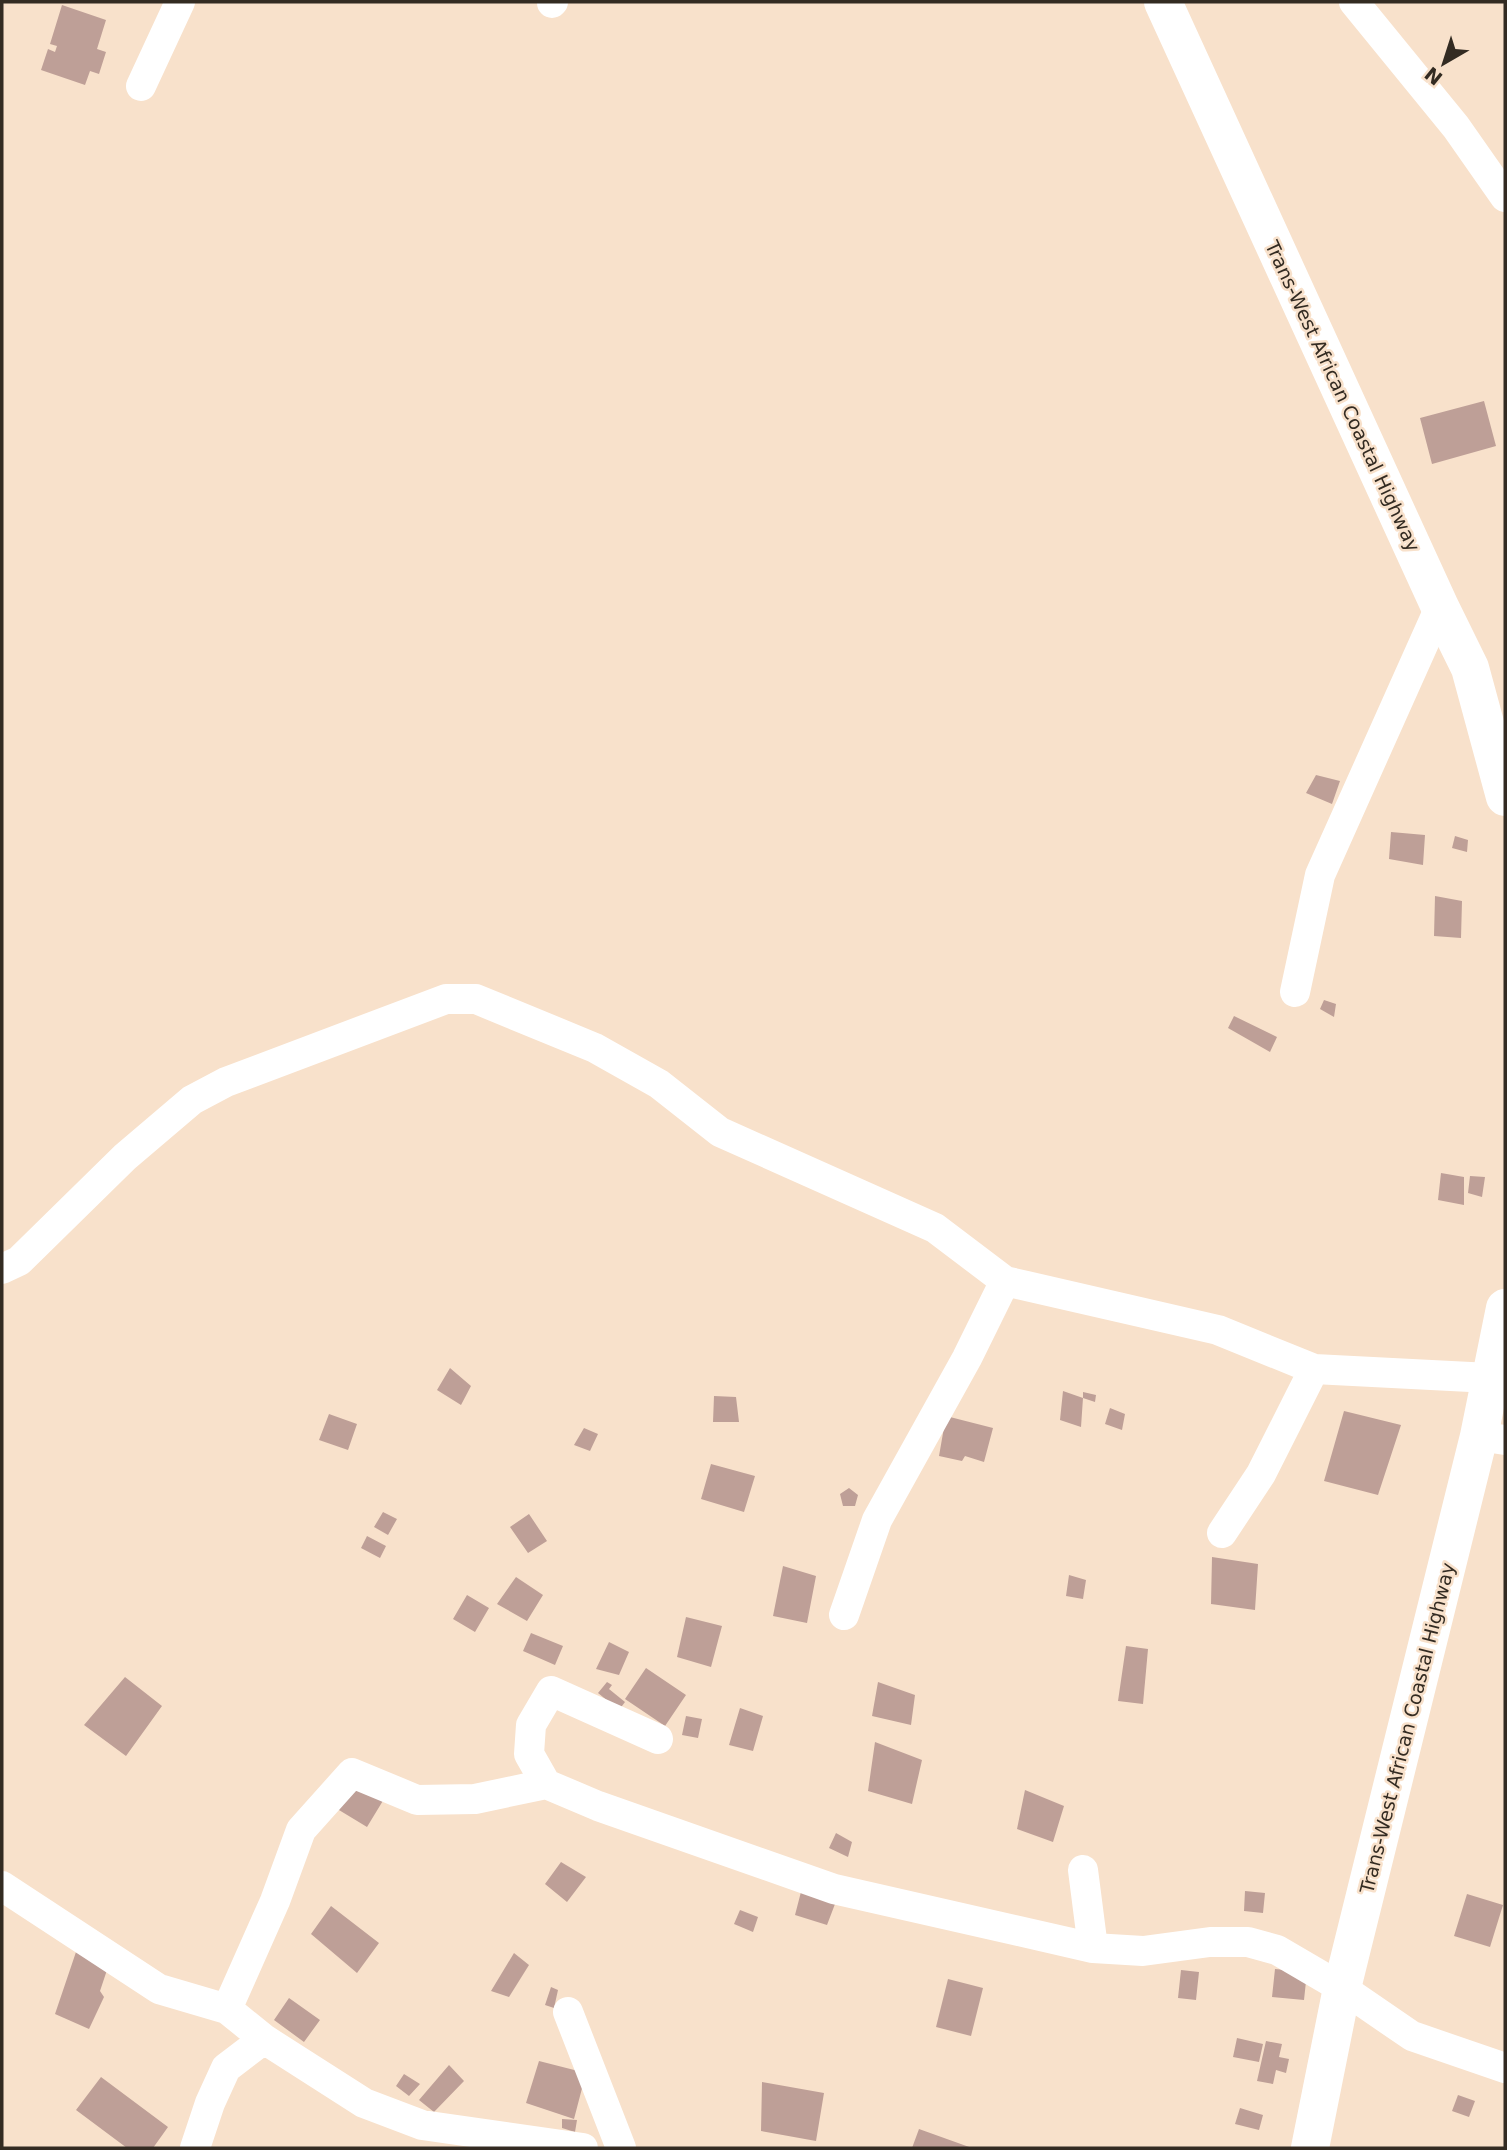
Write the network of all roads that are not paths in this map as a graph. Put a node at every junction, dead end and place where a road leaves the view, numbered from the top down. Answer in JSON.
{"nodes":[{"id":1,"x":180,"y":2,"type":"edge"},
{"id":2,"x":1354,"y":2,"type":"edge"},
{"id":3,"x":1166,"y":3,"type":"edge"},
{"id":4,"x":141,"y":86,"type":"dead end"},
{"id":5,"x":1505,"y":197,"type":"edge"},
{"id":6,"x":1440,"y":607,"type":"junction"},
{"id":7,"x":1505,"y":797,"type":"edge"},
{"id":8,"x":1295,"y":992,"type":"dead end"},
{"id":9,"x":2,"y":1269,"type":"edge"},
{"id":10,"x":1004,"y":1281,"type":"junction"},
{"id":11,"x":1505,"y":1308,"type":"edge"},
{"id":12,"x":1314,"y":1369,"type":"junction"},
{"id":13,"x":1490,"y":1378,"type":"junction"},
{"id":14,"x":1492,"y":1438,"type":"edge"},
{"id":15,"x":1222,"y":1534,"type":"dead end"},
{"id":16,"x":844,"y":1615,"type":"dead end"},
{"id":17,"x":658,"y":1739,"type":"dead end"},
{"id":18,"x":546,"y":1784,"type":"junction"},
{"id":19,"x":1083,"y":1870,"type":"dead end"},
{"id":20,"x":2,"y":1885,"type":"edge"},
{"id":21,"x":1093,"y":1948,"type":"junction"},
{"id":22,"x":1342,"y":1988,"type":"junction"},
{"id":23,"x":227,"y":2009,"type":"junction"},
{"id":24,"x":568,"y":2012,"type":"dead end"},
{"id":25,"x":264,"y":2039,"type":"junction"},
{"id":26,"x":1505,"y":2068,"type":"edge"},
{"id":27,"x":195,"y":2148,"type":"edge"},
{"id":28,"x":583,"y":2148,"type":"edge"},
{"id":29,"x":621,"y":2148,"type":"edge"},
{"id":30,"x":1310,"y":2148,"type":"edge"}],
"edges":[{"from":1,"to":4,"type":"street"},
{"from":2,"to":5,"type":"street"},
{"from":3,"to":6,"type":"highway","name":"Trans-West African Coastal Highway"},
{"from":6,"to":7,"type":"highway","name":"Trans-West African Coastal Highway"},
{"from":6,"to":8,"type":"street"},
{"from":9,"to":10,"type":"street"},
{"from":10,"to":12,"type":"street"},
{"from":10,"to":16,"type":"street"},
{"from":11,"to":13,"type":"highway","name":"Trans-West African Coastal Highway"},
{"from":12,"to":13,"type":"street"},
{"from":12,"to":15,"type":"street"},
{"from":13,"to":14,"type":"highway","name":"Trans-West African Coastal Highway"},
{"from":14,"to":22,"type":"highway","name":"Trans-West African Coastal Highway"},
{"from":17,"to":18,"type":"street"},
{"from":18,"to":21,"type":"street"},
{"from":18,"to":23,"type":"street"},
{"from":19,"to":21,"type":"street"},
{"from":20,"to":23,"type":"street"},
{"from":21,"to":22,"type":"street"},
{"from":22,"to":26,"type":"street"},
{"from":22,"to":30,"type":"highway","name":"Trans-West African Coastal Highway"},
{"from":23,"to":25,"type":"street"},
{"from":24,"to":29,"type":"street"},
{"from":25,"to":27,"type":"street"},
{"from":25,"to":28,"type":"street"}]}
